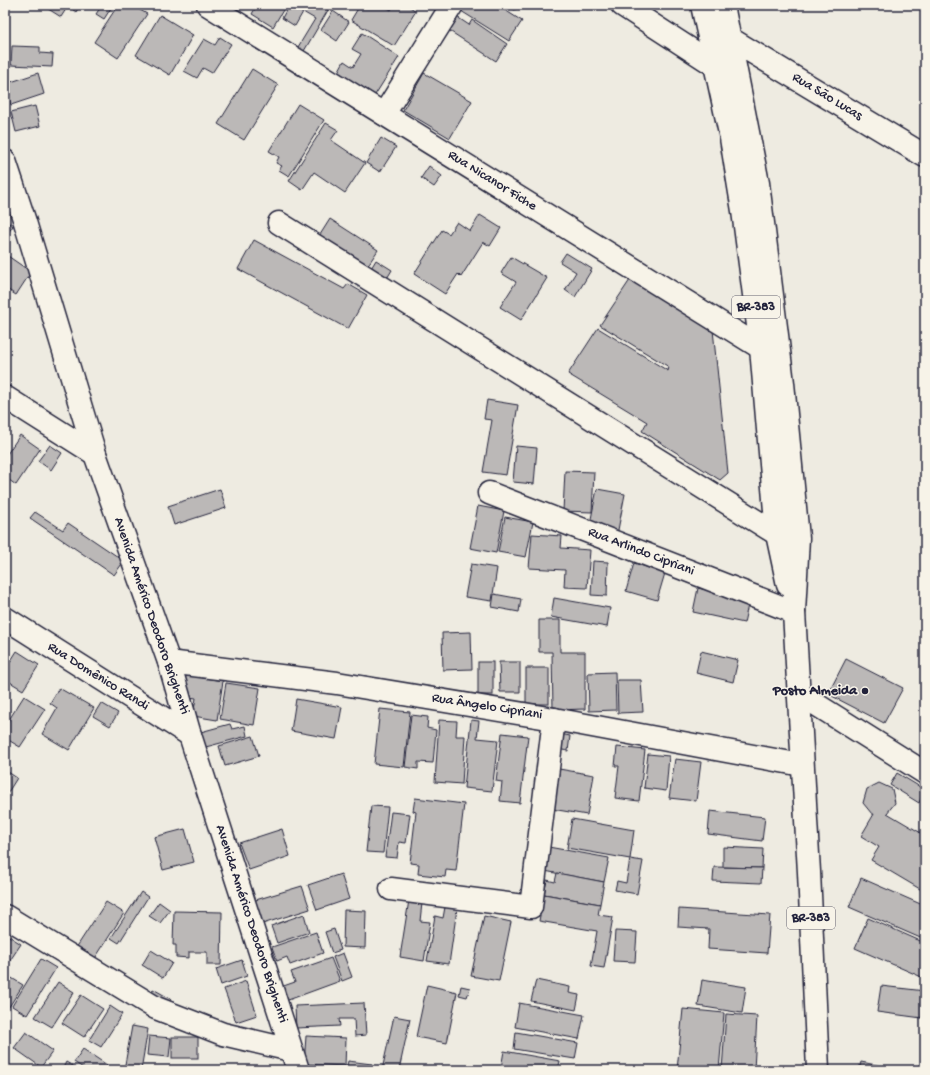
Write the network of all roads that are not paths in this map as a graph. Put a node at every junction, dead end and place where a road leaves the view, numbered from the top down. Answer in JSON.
{"nodes":[{"id":1,"x":208,"y":5,"type":"edge"},
{"id":2,"x":452,"y":5,"type":"edge"},
{"id":3,"x":622,"y":5,"type":"edge"},
{"id":4,"x":702,"y":5,"type":"edge"},
{"id":5,"x":723,"y":5,"type":"edge"},
{"id":6,"x":729,"y":38,"type":"junction"},
{"id":7,"x":716,"y":66,"type":"junction"},
{"id":8,"x":384,"y":114,"type":"junction"},
{"id":9,"x":925,"y":156,"type":"edge"},
{"id":10,"x":5,"y":161,"type":"edge"},
{"id":11,"x":5,"y":209,"type":"edge"},
{"id":12,"x":25,"y":222,"type":"junction"},
{"id":13,"x":279,"y":223,"type":"dead end"},
{"id":14,"x":770,"y":347,"type":"junction"},
{"id":15,"x":5,"y":397,"type":"edge"},
{"id":16,"x":95,"y":454,"type":"junction"},
{"id":17,"x":488,"y":493,"type":"dead end"},
{"id":18,"x":777,"y":534,"type":"junction"},
{"id":19,"x":794,"y":612,"type":"junction"},
{"id":20,"x":5,"y":618,"type":"edge"},
{"id":21,"x":169,"y":662,"type":"junction"},
{"id":22,"x":798,"y":693,"type":"junction"},
{"id":23,"x":554,"y":719,"type":"junction"},
{"id":24,"x":190,"y":735,"type":"junction"},
{"id":25,"x":802,"y":765,"type":"junction"},
{"id":26,"x":925,"y":773,"type":"edge"},
{"id":27,"x":391,"y":889,"type":"dead end"},
{"id":28,"x":5,"y":916,"type":"edge"},
{"id":29,"x":294,"y":1060,"type":"edge"},
{"id":30,"x":818,"y":1070,"type":"edge"}],
"edges":[{"from":1,"to":8,"type":"street","name":"Rua Nicanor Fiche"},
{"from":2,"to":8,"type":"street"},
{"from":3,"to":7,"type":"street"},
{"from":4,"to":7,"type":"street","number":"BR-383"},
{"from":5,"to":6,"type":"street","number":"BR-383"},
{"from":6,"to":9,"type":"street","name":"Rua São Lucas"},
{"from":6,"to":14,"type":"street","number":"BR-383"},
{"from":7,"to":14,"type":"street","number":"BR-383"},
{"from":8,"to":14,"type":"street","name":"Rua Nicanor Fiche"},
{"from":10,"to":12,"type":"street","name":"Avenida Américo Deodoro Brighenti"},
{"from":11,"to":12,"type":"street"},
{"from":12,"to":16,"type":"street","name":"Avenida Américo Deodoro Brighenti"},
{"from":13,"to":18,"type":"street"},
{"from":14,"to":18,"type":"street","number":"BR-383"},
{"from":14,"to":19,"type":"street","number":"BR-383"},
{"from":15,"to":16,"type":"street"},
{"from":16,"to":21,"type":"street","name":"Avenida Américo Deodoro Brighenti"},
{"from":17,"to":19,"type":"street","name":"Rua Arlindo Cipriani"},
{"from":18,"to":19,"type":"street","number":"BR-383"},
{"from":19,"to":22,"type":"street","number":"BR-383"},
{"from":20,"to":24,"type":"street","name":"Rua Domênico Randi"},
{"from":21,"to":23,"type":"street","name":"Rua Ângelo Cipriani"},
{"from":21,"to":24,"type":"street","name":"Avenida Américo Deodoro Brighenti"},
{"from":22,"to":25,"type":"street","number":"BR-383"},
{"from":22,"to":26,"type":"street"},
{"from":23,"to":25,"type":"street","name":"Rua Ângelo Cipriani"},
{"from":23,"to":27,"type":"street"},
{"from":24,"to":29,"type":"street","name":"Avenida Américo Deodoro Brighenti"},
{"from":25,"to":30,"type":"street","number":"BR-383"},
{"from":28,"to":29,"type":"street"}]}
